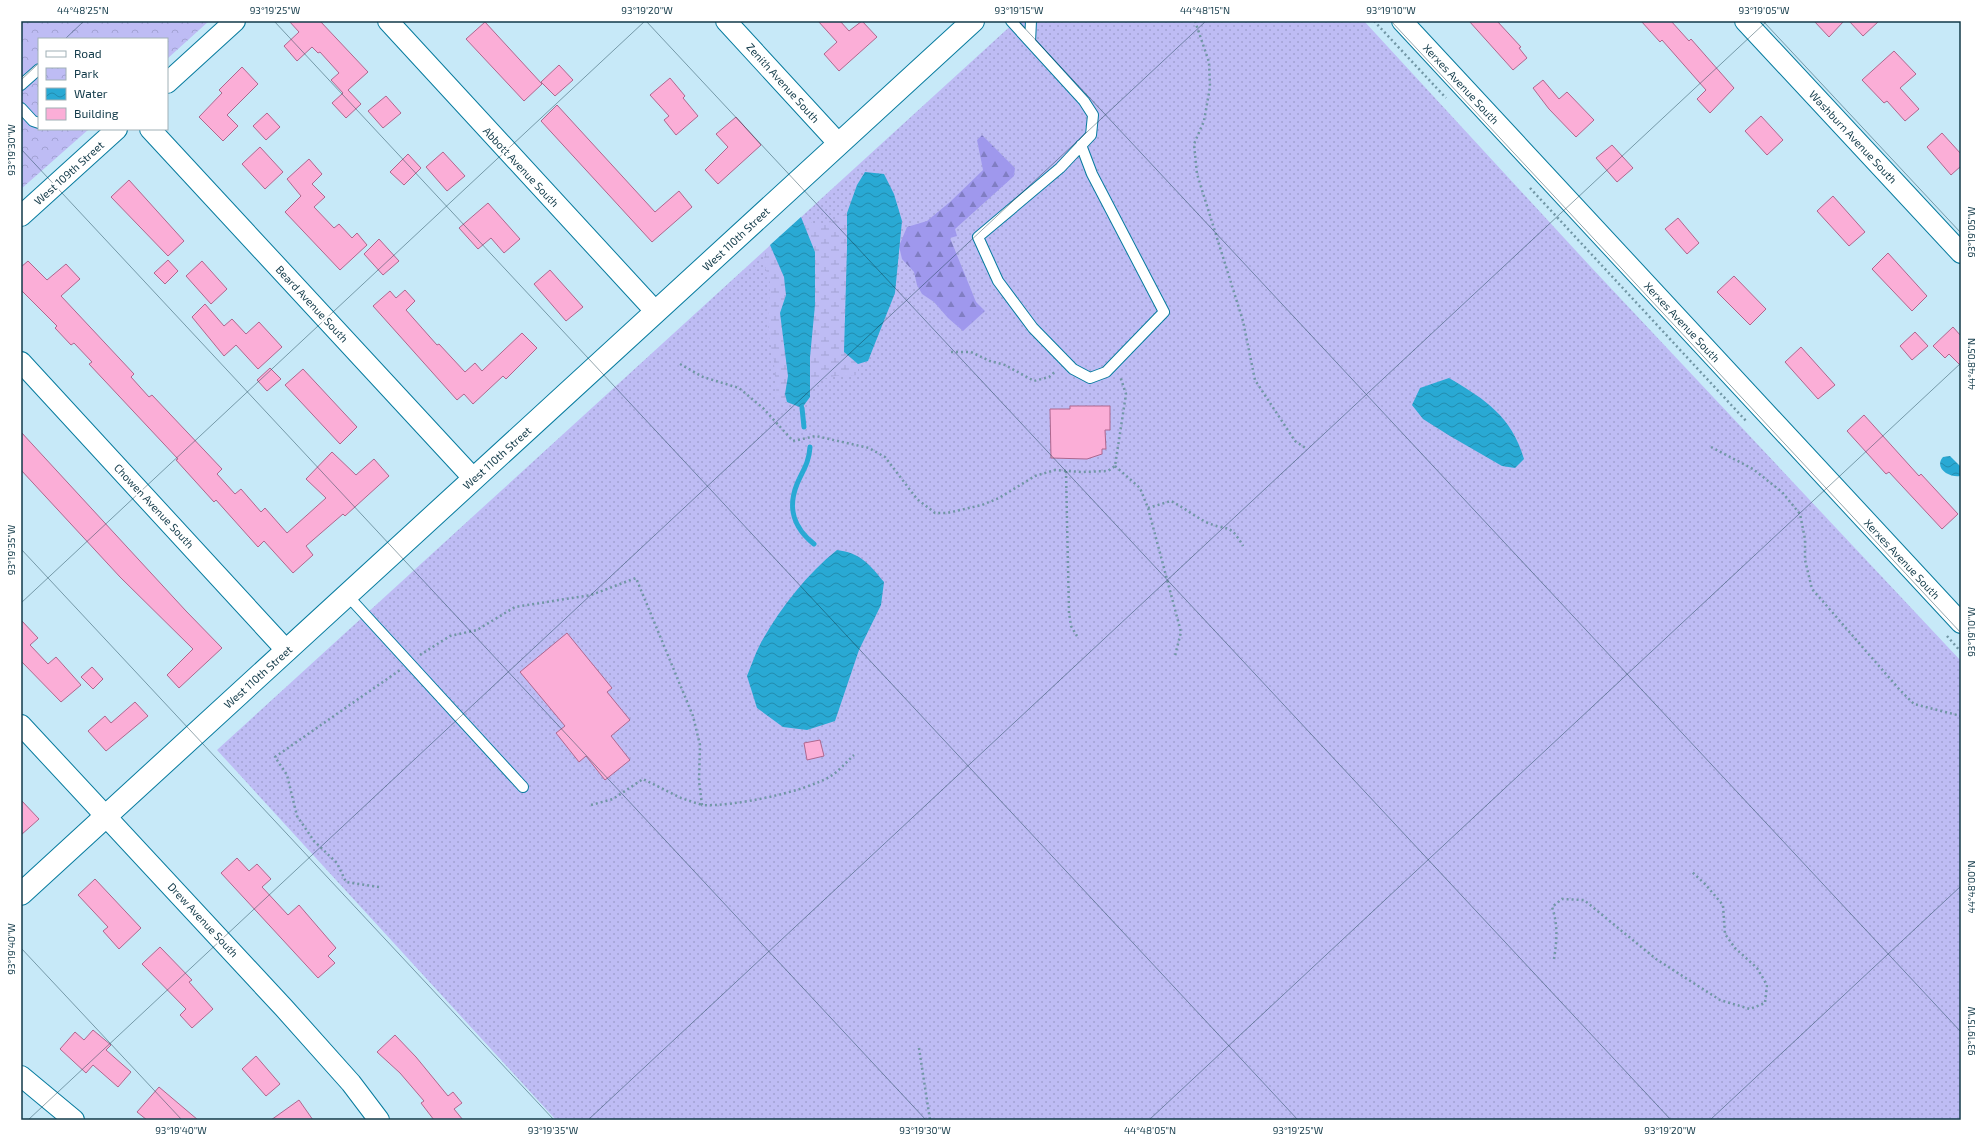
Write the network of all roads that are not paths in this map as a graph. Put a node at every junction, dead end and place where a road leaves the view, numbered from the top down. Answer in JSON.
{"nodes":[{"id":1,"x":235,"y":21,"type":"edge"},
{"id":2,"x":388,"y":21,"type":"edge"},
{"id":3,"x":726,"y":21,"type":"edge"},
{"id":4,"x":973,"y":21,"type":"edge"},
{"id":5,"x":1011,"y":21,"type":"edge"},
{"id":6,"x":1031,"y":21,"type":"edge"},
{"id":7,"x":1402,"y":21,"type":"edge"},
{"id":8,"x":1745,"y":21,"type":"edge"},
{"id":9,"x":1030,"y":42,"type":"junction"},
{"id":10,"x":38,"y":70,"type":"edge"},
{"id":11,"x":168,"y":82,"type":"edge"},
{"id":12,"x":21,"y":85,"type":"edge"},
{"id":13,"x":21,"y":108,"type":"edge"},
{"id":14,"x":38,"y":123,"type":"edge"},
{"id":15,"x":116,"y":130,"type":"edge"},
{"id":16,"x":151,"y":130,"type":"edge"},
{"id":17,"x":839,"y":144,"type":"junction"},
{"id":18,"x":1081,"y":145,"type":"junction"},
{"id":19,"x":21,"y":216,"type":"edge"},
{"id":20,"x":1961,"y":253,"type":"edge"},
{"id":21,"x":656,"y":312,"type":"junction"},
{"id":22,"x":21,"y":362,"type":"edge"},
{"id":23,"x":474,"y":479,"type":"junction"},
{"id":24,"x":347,"y":595,"type":"junction"},
{"id":25,"x":1961,"y":623,"type":"edge"},
{"id":26,"x":287,"y":651,"type":"junction"},
{"id":27,"x":21,"y":725,"type":"edge"},
{"id":28,"x":523,"y":787,"type":"dead end"},
{"id":29,"x":106,"y":816,"type":"junction"},
{"id":30,"x":21,"y":894,"type":"edge"},
{"id":31,"x":21,"y":1076,"type":"edge"},
{"id":32,"x":74,"y":1120,"type":"edge"},
{"id":33,"x":378,"y":1120,"type":"edge"}],
"edges":[{"from":1,"to":11,"type":"street"},
{"from":2,"to":21,"type":"street","name":"Abbott Avenue South"},
{"from":3,"to":17,"type":"street","name":"Zenith Avenue South"},
{"from":4,"to":17,"type":"street","name":"West 110th Street"},
{"from":5,"to":9,"type":"lane"},
{"from":6,"to":9,"type":"lane"},
{"from":7,"to":25,"type":"street","name":"Xerxes Avenue South"},
{"from":8,"to":20,"type":"street","name":"Washburn Avenue South"},
{"from":9,"to":18,"type":"lane"},
{"from":10,"to":12,"type":"lane"},
{"from":13,"to":14,"type":"lane"},
{"from":15,"to":19,"type":"street","name":"West 109th Street"},
{"from":16,"to":23,"type":"street","name":"Beard Avenue South"},
{"from":17,"to":21,"type":"street","name":"West 110th Street"},
{"from":18,"to":18,"type":"lane"},
{"from":21,"to":23,"type":"street","name":"West 110th Street"},
{"from":22,"to":26,"type":"street","name":"Chowen Avenue South"},
{"from":23,"to":24,"type":"street","name":"West 110th Street"},
{"from":24,"to":26,"type":"street","name":"West 110th Street"},
{"from":24,"to":28,"type":"lane"},
{"from":26,"to":29,"type":"street","name":"West 110th Street"},
{"from":27,"to":29,"type":"street","name":"Drew Avenue South"},
{"from":29,"to":30,"type":"street","name":"West 110th Street"},
{"from":29,"to":33,"type":"street","name":"Drew Avenue South"},
{"from":31,"to":32,"type":"street"}]}
